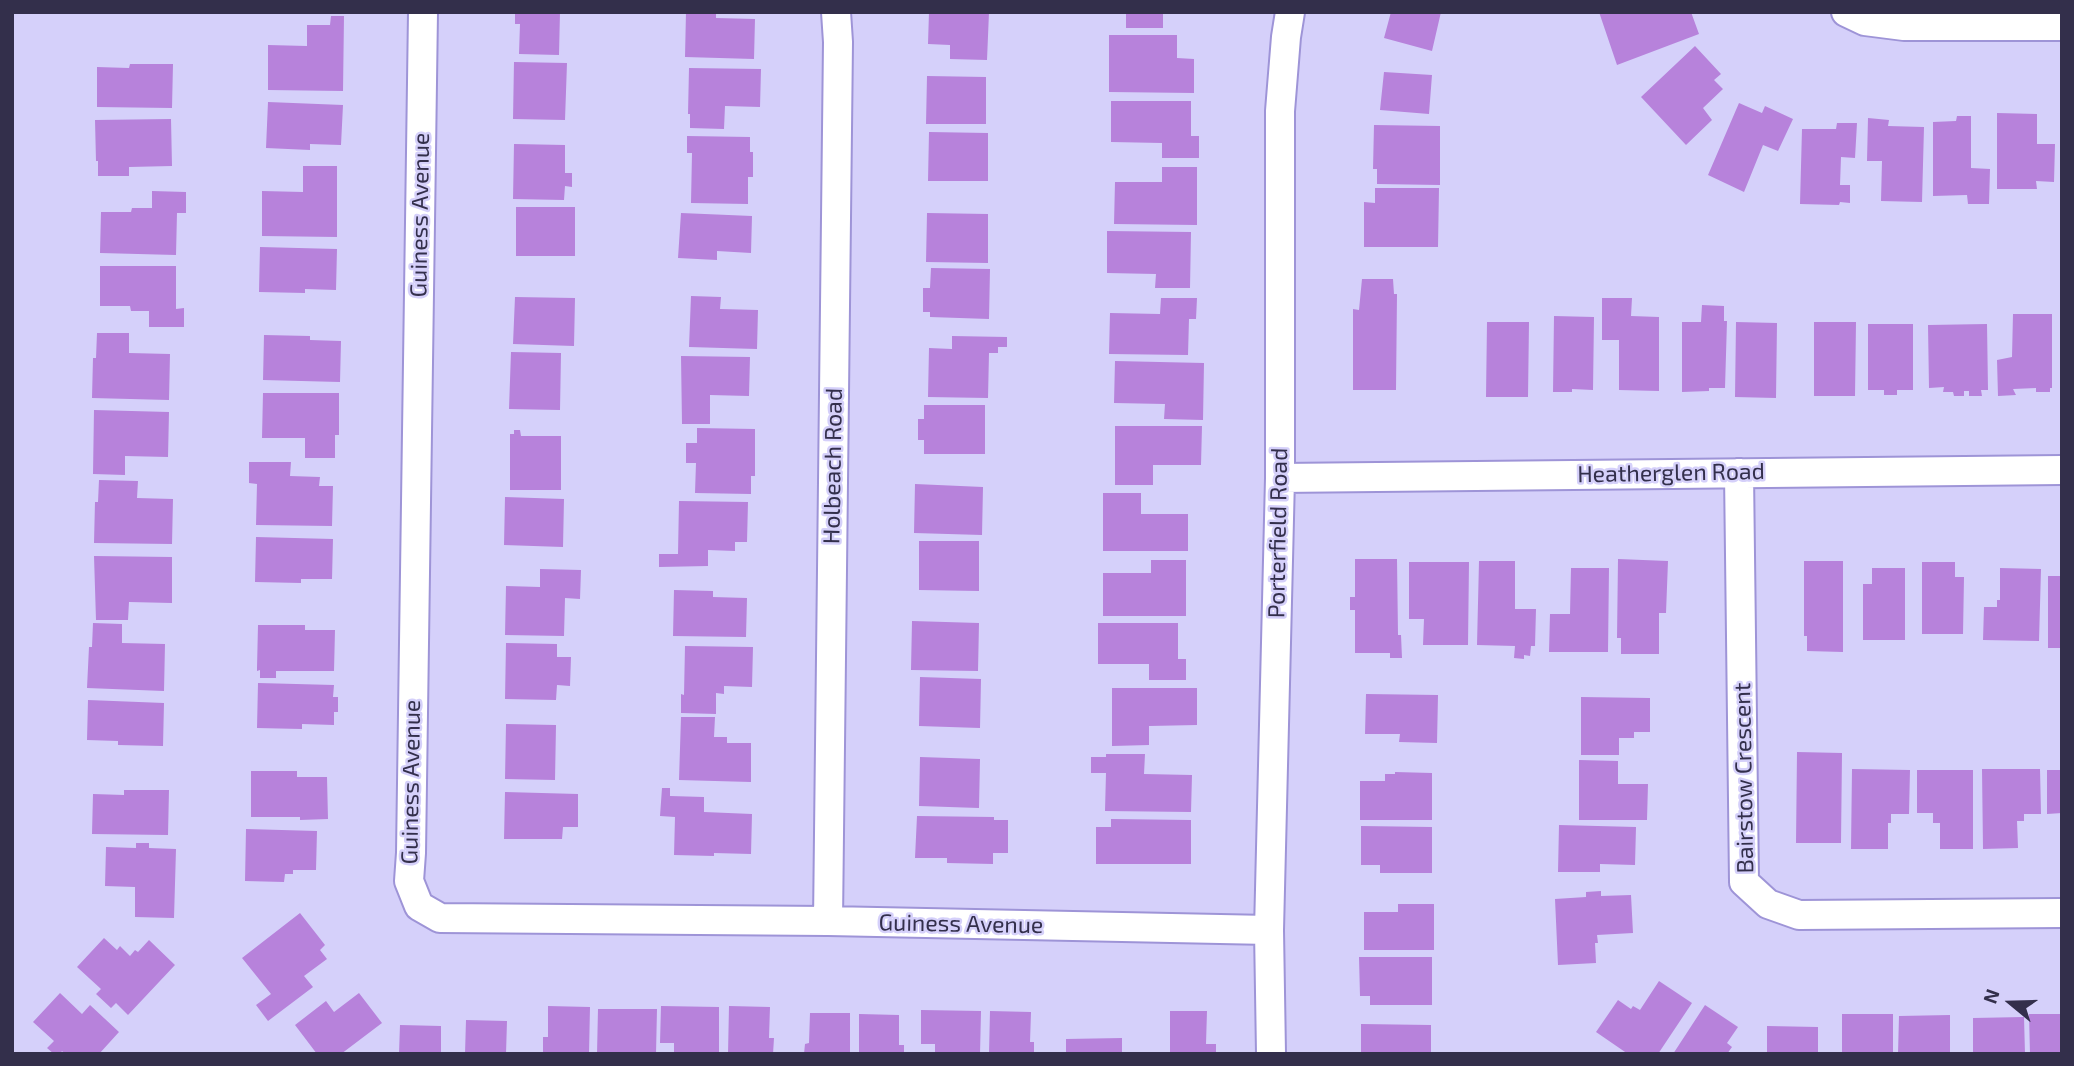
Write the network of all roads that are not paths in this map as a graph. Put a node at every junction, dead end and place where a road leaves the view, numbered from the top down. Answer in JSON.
{"nodes":[{"id":1,"x":423,"y":12,"type":"edge"},
{"id":2,"x":836,"y":12,"type":"edge"},
{"id":3,"x":1290,"y":12,"type":"edge"},
{"id":4,"x":1846,"y":12,"type":"edge"},
{"id":5,"x":2062,"y":26,"type":"edge"},
{"id":6,"x":2062,"y":470,"type":"edge"},
{"id":7,"x":1739,"y":473,"type":"junction"},
{"id":8,"x":1280,"y":478,"type":"junction"},
{"id":9,"x":2062,"y":913,"type":"edge"},
{"id":10,"x":828,"y":921,"type":"junction"},
{"id":11,"x":1269,"y":930,"type":"junction"},
{"id":12,"x":1271,"y":1054,"type":"edge"}],
"edges":[{"from":1,"to":10,"type":"street","name":"Guiness Avenue"},
{"from":2,"to":10,"type":"street","name":"Holbeach Road"},
{"from":3,"to":8,"type":"street","name":"Porterfield Road"},
{"from":4,"to":5,"type":"street"},
{"from":6,"to":7,"type":"street","name":"Heatherglen Road"},
{"from":7,"to":8,"type":"street","name":"Heatherglen Road"},
{"from":7,"to":9,"type":"street","name":"Bairstow Crescent"},
{"from":8,"to":11,"type":"street","name":"Porterfield Road"},
{"from":10,"to":11,"type":"street","name":"Guiness Avenue"},
{"from":11,"to":12,"type":"street","name":"Porterfield Road"}]}
